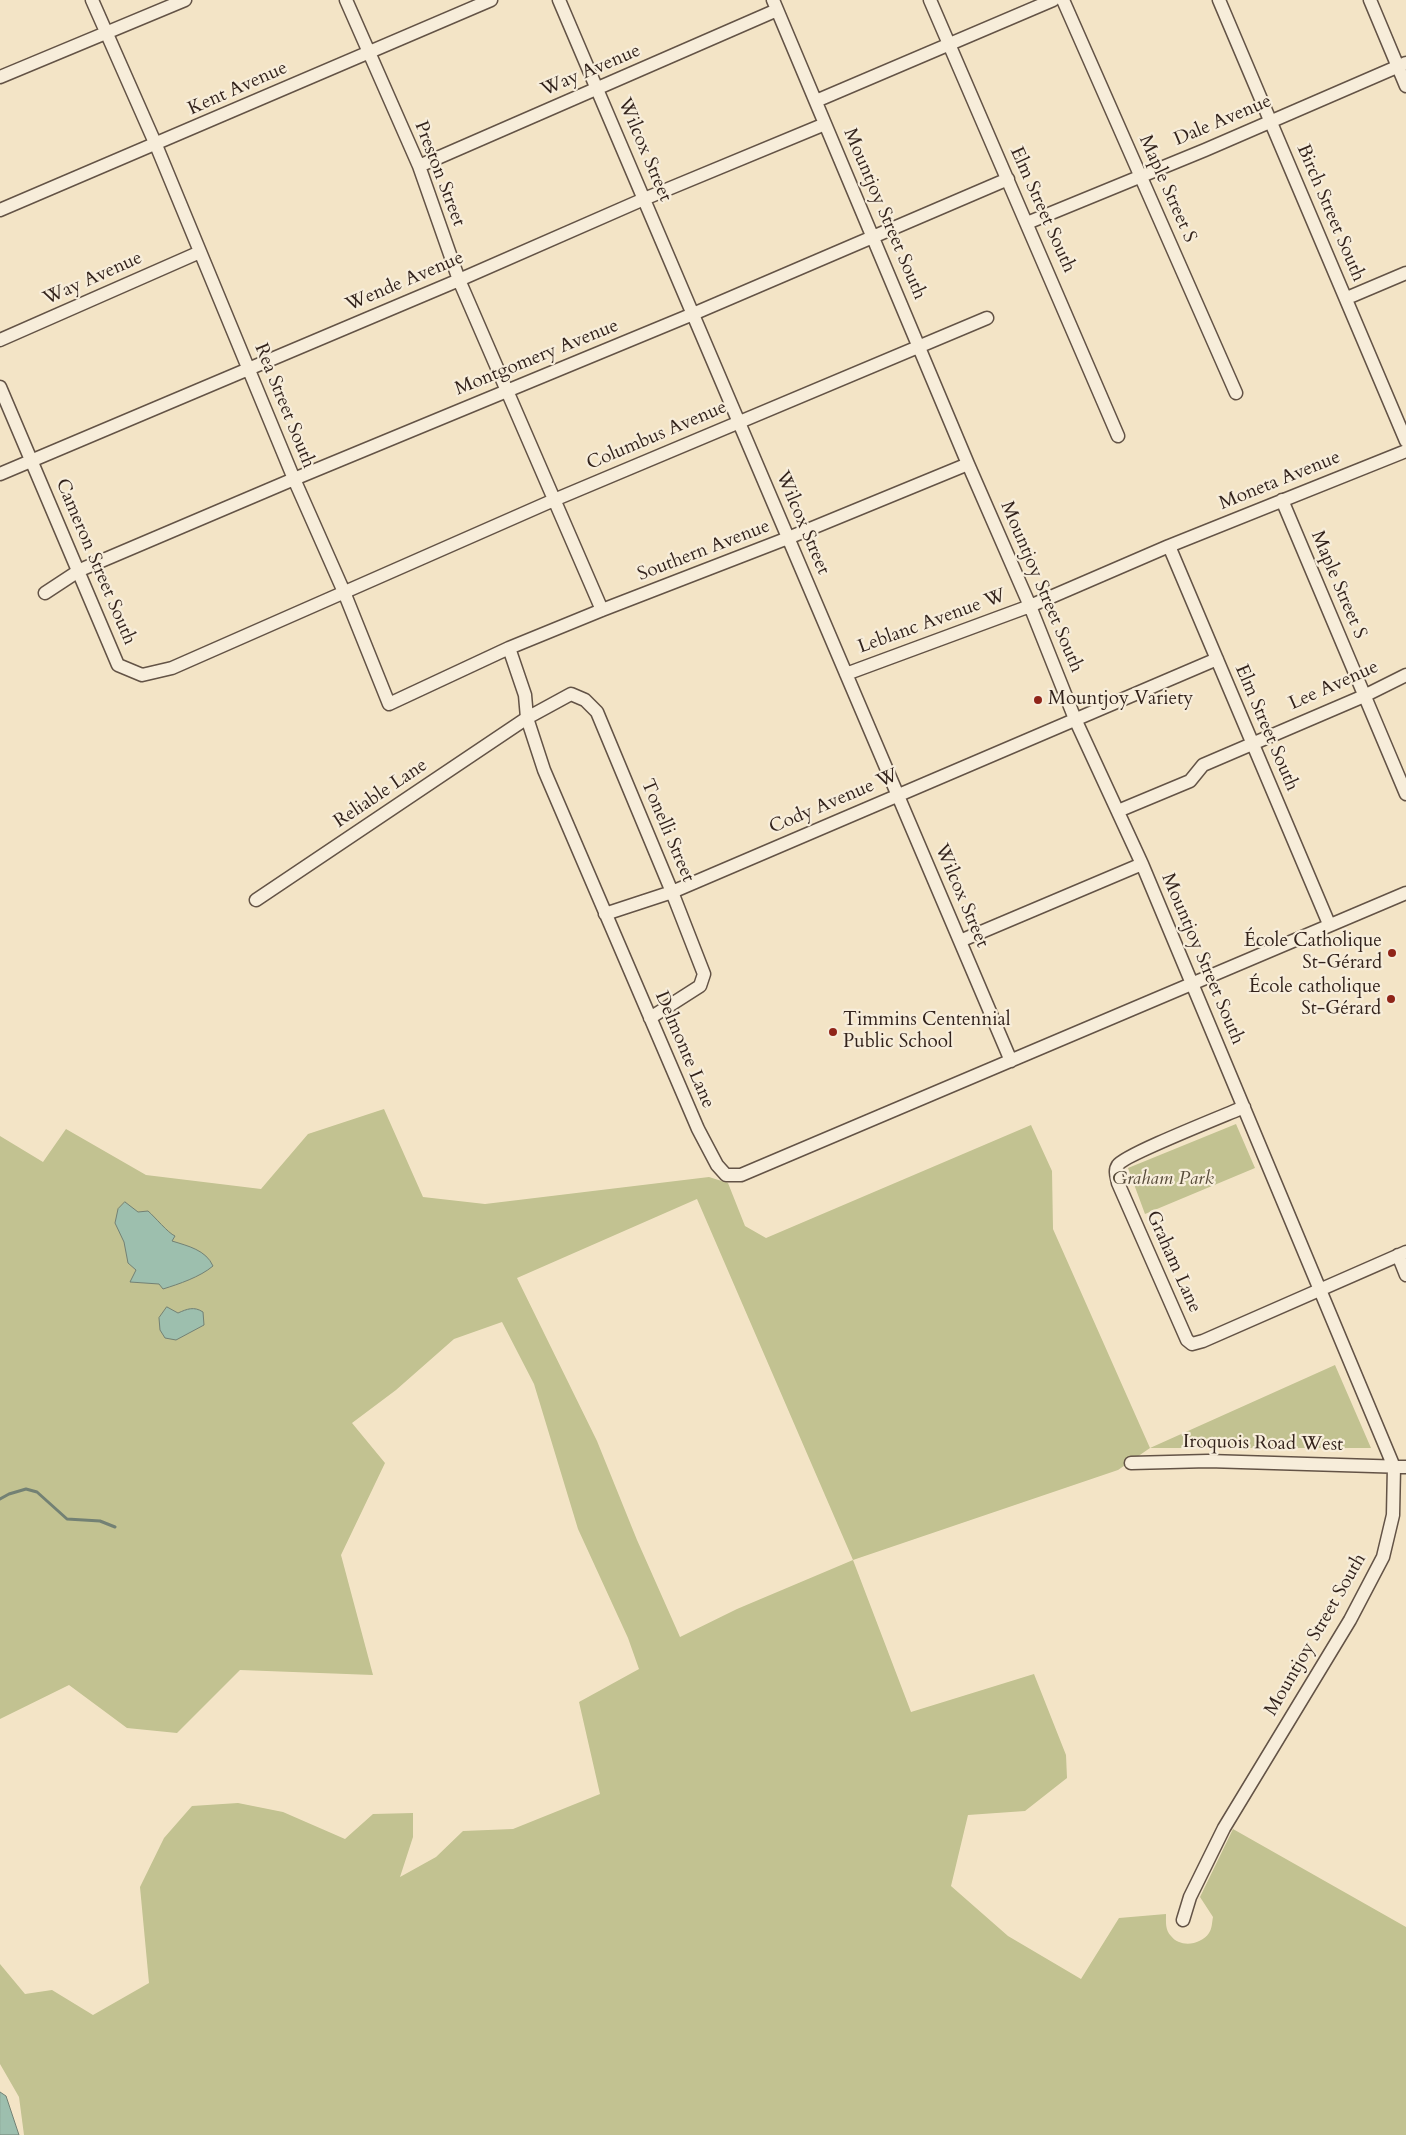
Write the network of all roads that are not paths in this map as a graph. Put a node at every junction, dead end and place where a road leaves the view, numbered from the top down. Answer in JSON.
{"nodes":[{"id":1,"x":92,"y":0,"type":"edge"},
{"id":2,"x":185,"y":0,"type":"edge"},
{"id":3,"x":346,"y":0,"type":"edge"},
{"id":4,"x":491,"y":0,"type":"edge"},
{"id":5,"x":559,"y":0,"type":"edge"},
{"id":6,"x":930,"y":0,"type":"edge"},
{"id":7,"x":1053,"y":0,"type":"edge"},
{"id":8,"x":1063,"y":0,"type":"edge"},
{"id":9,"x":1219,"y":0,"type":"edge"},
{"id":10,"x":1370,"y":0,"type":"edge"},
{"id":11,"x":775,"y":5,"type":"edge"},
{"id":12,"x":106,"y":32,"type":"junction"},
{"id":13,"x":950,"y":45,"type":"junction"},
{"id":14,"x":368,"y":52,"type":"junction"},
{"id":15,"x":1402,"y":64,"type":"edge"},
{"id":16,"x":0,"y":78,"type":"edge"},
{"id":17,"x":1406,"y":86,"type":"edge"},
{"id":18,"x":597,"y":89,"type":"junction"},
{"id":19,"x":816,"y":101,"type":"junction"},
{"id":20,"x":1271,"y":122,"type":"junction"},
{"id":21,"x":826,"y":124,"type":"junction"},
{"id":22,"x":156,"y":145,"type":"junction"},
{"id":23,"x":419,"y":166,"type":"junction"},
{"id":24,"x":1141,"y":175,"type":"junction"},
{"id":25,"x":1008,"y":179,"type":"junction"},
{"id":26,"x":644,"y":199,"type":"junction"},
{"id":27,"x":0,"y":210,"type":"edge"},
{"id":28,"x":1027,"y":222,"type":"junction"},
{"id":29,"x":873,"y":236,"type":"junction"},
{"id":30,"x":200,"y":252,"type":"junction"},
{"id":31,"x":1406,"y":273,"type":"edge"},
{"id":32,"x":459,"y":280,"type":"junction"},
{"id":33,"x":1347,"y":298,"type":"junction"},
{"id":34,"x":693,"y":314,"type":"junction"},
{"id":35,"x":987,"y":318,"type":"dead end"},
{"id":36,"x":0,"y":340,"type":"edge"},
{"id":37,"x":920,"y":347,"type":"junction"},
{"id":38,"x":248,"y":368,"type":"junction"},
{"id":39,"x":0,"y":387,"type":"edge"},
{"id":40,"x":507,"y":391,"type":"junction"},
{"id":41,"x":1236,"y":393,"type":"dead end"},
{"id":42,"x":739,"y":422,"type":"junction"},
{"id":43,"x":1118,"y":436,"type":"dead end"},
{"id":44,"x":1406,"y":441,"type":"edge"},
{"id":45,"x":1406,"y":450,"type":"edge"},
{"id":46,"x":32,"y":460,"type":"junction"},
{"id":47,"x":968,"y":464,"type":"junction"},
{"id":48,"x":0,"y":474,"type":"edge"},
{"id":49,"x":294,"y":479,"type":"junction"},
{"id":50,"x":554,"y":500,"type":"junction"},
{"id":51,"x":1282,"y":500,"type":"junction"},
{"id":52,"x":788,"y":538,"type":"junction"},
{"id":53,"x":1169,"y":546,"type":"junction"},
{"id":54,"x":80,"y":570,"type":"junction"},
{"id":55,"x":344,"y":592,"type":"junction"},
{"id":56,"x":46,"y":593,"type":"dead end"},
{"id":57,"x":1030,"y":606,"type":"junction"},
{"id":58,"x":602,"y":610,"type":"junction"},
{"id":59,"x":509,"y":648,"type":"junction"},
{"id":60,"x":1217,"y":659,"type":"junction"},
{"id":61,"x":846,"y":674,"type":"junction"},
{"id":62,"x":1406,"y":675,"type":"edge"},
{"id":63,"x":1364,"y":696,"type":"junction"},
{"id":64,"x":526,"y":718,"type":"junction"},
{"id":65,"x":1075,"y":719,"type":"junction"},
{"id":66,"x":1252,"y":742,"type":"junction"},
{"id":67,"x":1406,"y":794,"type":"edge"},
{"id":68,"x":898,"y":796,"type":"junction"},
{"id":69,"x":1118,"y":811,"type":"junction"},
{"id":70,"x":1142,"y":864,"type":"junction"},
{"id":71,"x":672,"y":892,"type":"junction"},
{"id":72,"x":1406,"y":893,"type":"edge"},
{"id":73,"x":256,"y":900,"type":"dead end"},
{"id":74,"x":606,"y":914,"type":"junction"},
{"id":75,"x":1329,"y":924,"type":"junction"},
{"id":76,"x":960,"y":941,"type":"junction"},
{"id":77,"x":1191,"y":983,"type":"junction"},
{"id":78,"x":650,"y":1018,"type":"junction"},
{"id":79,"x":1011,"y":1061,"type":"junction"},
{"id":80,"x":1244,"y":1107,"type":"junction"},
{"id":81,"x":1402,"y":1254,"type":"edge"},
{"id":82,"x":1406,"y":1275,"type":"edge"},
{"id":83,"x":1320,"y":1289,"type":"junction"},
{"id":84,"x":1131,"y":1463,"type":"dead end"},
{"id":85,"x":1400,"y":1467,"type":"edge"},
{"id":86,"x":1183,"y":1920,"type":"dead end"}],
"edges":[{"from":1,"to":12,"type":"street","name":"Rea Street South"},
{"from":2,"to":12,"type":"street"},
{"from":3,"to":14,"type":"street","name":"Preston Street"},
{"from":4,"to":14,"type":"street","name":"Kent Avenue"},
{"from":5,"to":18,"type":"street","name":"Wilcox Street"},
{"from":6,"to":13,"type":"street","name":"Elm Street South"},
{"from":7,"to":13,"type":"street"},
{"from":8,"to":24,"type":"street","name":"Maple Street S"},
{"from":9,"to":20,"type":"street","name":"Birch Street South"},
{"from":10,"to":15,"type":"street"},
{"from":11,"to":18,"type":"street","name":"Way Avenue"},
{"from":11,"to":19,"type":"street","name":"Mountjoy Street South"},
{"from":12,"to":16,"type":"street"},
{"from":12,"to":22,"type":"street","name":"Rea Street South"},
{"from":13,"to":19,"type":"street"},
{"from":13,"to":25,"type":"street","name":"Elm Street South"},
{"from":14,"to":22,"type":"street","name":"Kent Avenue"},
{"from":14,"to":23,"type":"street","name":"Preston Street"},
{"from":15,"to":17,"type":"street"},
{"from":15,"to":20,"type":"street","name":"Dale Avenue"},
{"from":18,"to":23,"type":"street","name":"Way Avenue"},
{"from":18,"to":26,"type":"street","name":"Wilcox Street"},
{"from":19,"to":21,"type":"street","name":"Mountjoy Street South"},
{"from":20,"to":24,"type":"street","name":"Dale Avenue"},
{"from":20,"to":33,"type":"street","name":"Birch Street South"},
{"from":21,"to":26,"type":"street","name":"Wende Avenue"},
{"from":21,"to":29,"type":"street","name":"Mountjoy Street South"},
{"from":22,"to":27,"type":"street","name":"Kent Avenue"},
{"from":22,"to":30,"type":"street","name":"Rea Street South"},
{"from":23,"to":32,"type":"street","name":"Preston Street"},
{"from":24,"to":28,"type":"street","name":"Dale Avenue"},
{"from":24,"to":41,"type":"street","name":"Maple Street S"},
{"from":25,"to":28,"type":"street","name":"Elm Street South"},
{"from":25,"to":29,"type":"street","name":"Montgomery Avenue"},
{"from":26,"to":32,"type":"street","name":"Wende Avenue"},
{"from":26,"to":34,"type":"street","name":"Wilcox Street"},
{"from":28,"to":43,"type":"street","name":"Elm Street South"},
{"from":29,"to":34,"type":"street","name":"Montgomery Avenue"},
{"from":29,"to":37,"type":"street","name":"Mountjoy Street South"},
{"from":30,"to":36,"type":"street","name":"Way Avenue"},
{"from":30,"to":38,"type":"street","name":"Rea Street South"},
{"from":31,"to":33,"type":"street"},
{"from":32,"to":38,"type":"street","name":"Wende Avenue"},
{"from":32,"to":40,"type":"street","name":"Preston Street"},
{"from":33,"to":44,"type":"street","name":"Birch Street South"},
{"from":34,"to":40,"type":"street","name":"Montgomery Avenue"},
{"from":34,"to":42,"type":"street","name":"Wilcox Street"},
{"from":35,"to":37,"type":"street","name":"Columbus Avenue"},
{"from":37,"to":42,"type":"street","name":"Columbus Avenue"},
{"from":37,"to":47,"type":"street","name":"Mountjoy Street South"},
{"from":38,"to":46,"type":"street","name":"Wende Avenue"},
{"from":38,"to":49,"type":"street","name":"Rea Street South"},
{"from":39,"to":46,"type":"street","name":"Cameron Street South"},
{"from":40,"to":49,"type":"street","name":"Montgomery Avenue"},
{"from":40,"to":50,"type":"street","name":"Preston Street"},
{"from":42,"to":50,"type":"street","name":"Columbus Avenue"},
{"from":42,"to":52,"type":"street","name":"Wilcox Street"},
{"from":45,"to":51,"type":"street","name":"Moneta Avenue"},
{"from":46,"to":48,"type":"street","name":"Wende Avenue"},
{"from":46,"to":54,"type":"street","name":"Cameron Street South"},
{"from":47,"to":52,"type":"street","name":"Southern Avenue"},
{"from":47,"to":57,"type":"street","name":"Mountjoy Street South"},
{"from":49,"to":54,"type":"street","name":"Montgomery Avenue"},
{"from":49,"to":55,"type":"street","name":"Rea Street South"},
{"from":50,"to":55,"type":"street","name":"Columbus Avenue"},
{"from":50,"to":58,"type":"street","name":"Preston Street"},
{"from":51,"to":53,"type":"street","name":"Moneta Avenue"},
{"from":51,"to":63,"type":"street","name":"Maple Street S"},
{"from":52,"to":58,"type":"street","name":"Southern Avenue"},
{"from":52,"to":61,"type":"street","name":"Wilcox Street"},
{"from":53,"to":57,"type":"street","name":"Moneta Avenue"},
{"from":53,"to":60,"type":"street","name":"Elm Street South"},
{"from":54,"to":55,"type":"street","name":"Cameron Street South"},
{"from":54,"to":56,"type":"street","name":"Montgomery Avenue"},
{"from":55,"to":59,"type":"street","name":"Rea Street South"},
{"from":57,"to":61,"type":"street","name":"Leblanc Avenue W"},
{"from":57,"to":65,"type":"street","name":"Mountjoy Street South"},
{"from":58,"to":59,"type":"street","name":"Southern Avenue"},
{"from":59,"to":64,"type":"street","name":"Delmonte Lane"},
{"from":60,"to":65,"type":"street","name":"Cody Avenue W"},
{"from":60,"to":66,"type":"street","name":"Elm Street South"},
{"from":61,"to":68,"type":"street","name":"Wilcox Street"},
{"from":62,"to":63,"type":"street","name":"Lee Avenue"},
{"from":63,"to":66,"type":"street","name":"Lee Avenue"},
{"from":63,"to":67,"type":"street","name":"Maple Street S"},
{"from":64,"to":71,"type":"street","name":"Tonelli Street"},
{"from":64,"to":73,"type":"street","name":"Reliable Lane"},
{"from":64,"to":74,"type":"street","name":"Delmonte Lane"},
{"from":65,"to":68,"type":"street","name":"Cody Avenue W"},
{"from":65,"to":69,"type":"street","name":"Mountjoy Street South"},
{"from":66,"to":69,"type":"street","name":"Lee Avenue"},
{"from":66,"to":75,"type":"street","name":"Elm Street South"},
{"from":68,"to":71,"type":"street","name":"Cody Avenue W"},
{"from":68,"to":76,"type":"street","name":"Wilcox Street"},
{"from":69,"to":70,"type":"street","name":"Mountjoy Street South"},
{"from":70,"to":76,"type":"street"},
{"from":70,"to":77,"type":"street","name":"Mountjoy Street South"},
{"from":71,"to":74,"type":"street","name":"Cody Avenue W"},
{"from":71,"to":78,"type":"street","name":"Tonelli Street"},
{"from":72,"to":75,"type":"street"},
{"from":74,"to":78,"type":"street","name":"Delmonte Lane"},
{"from":75,"to":77,"type":"street"},
{"from":76,"to":79,"type":"street","name":"Wilcox Street"},
{"from":77,"to":79,"type":"street"},
{"from":77,"to":80,"type":"street","name":"Mountjoy Street South"},
{"from":78,"to":79,"type":"street","name":"Delmonte Lane"},
{"from":80,"to":83,"type":"street","name":"Mountjoy Street South"},
{"from":80,"to":83,"type":"street","name":"Graham Lane"},
{"from":81,"to":82,"type":"street"},
{"from":81,"to":83,"type":"street"},
{"from":83,"to":85,"type":"street","name":"Mountjoy Street South"},
{"from":84,"to":85,"type":"street","name":"Iroquois Road West"},
{"from":85,"to":86,"type":"street","name":"Mountjoy Street South"}]}
